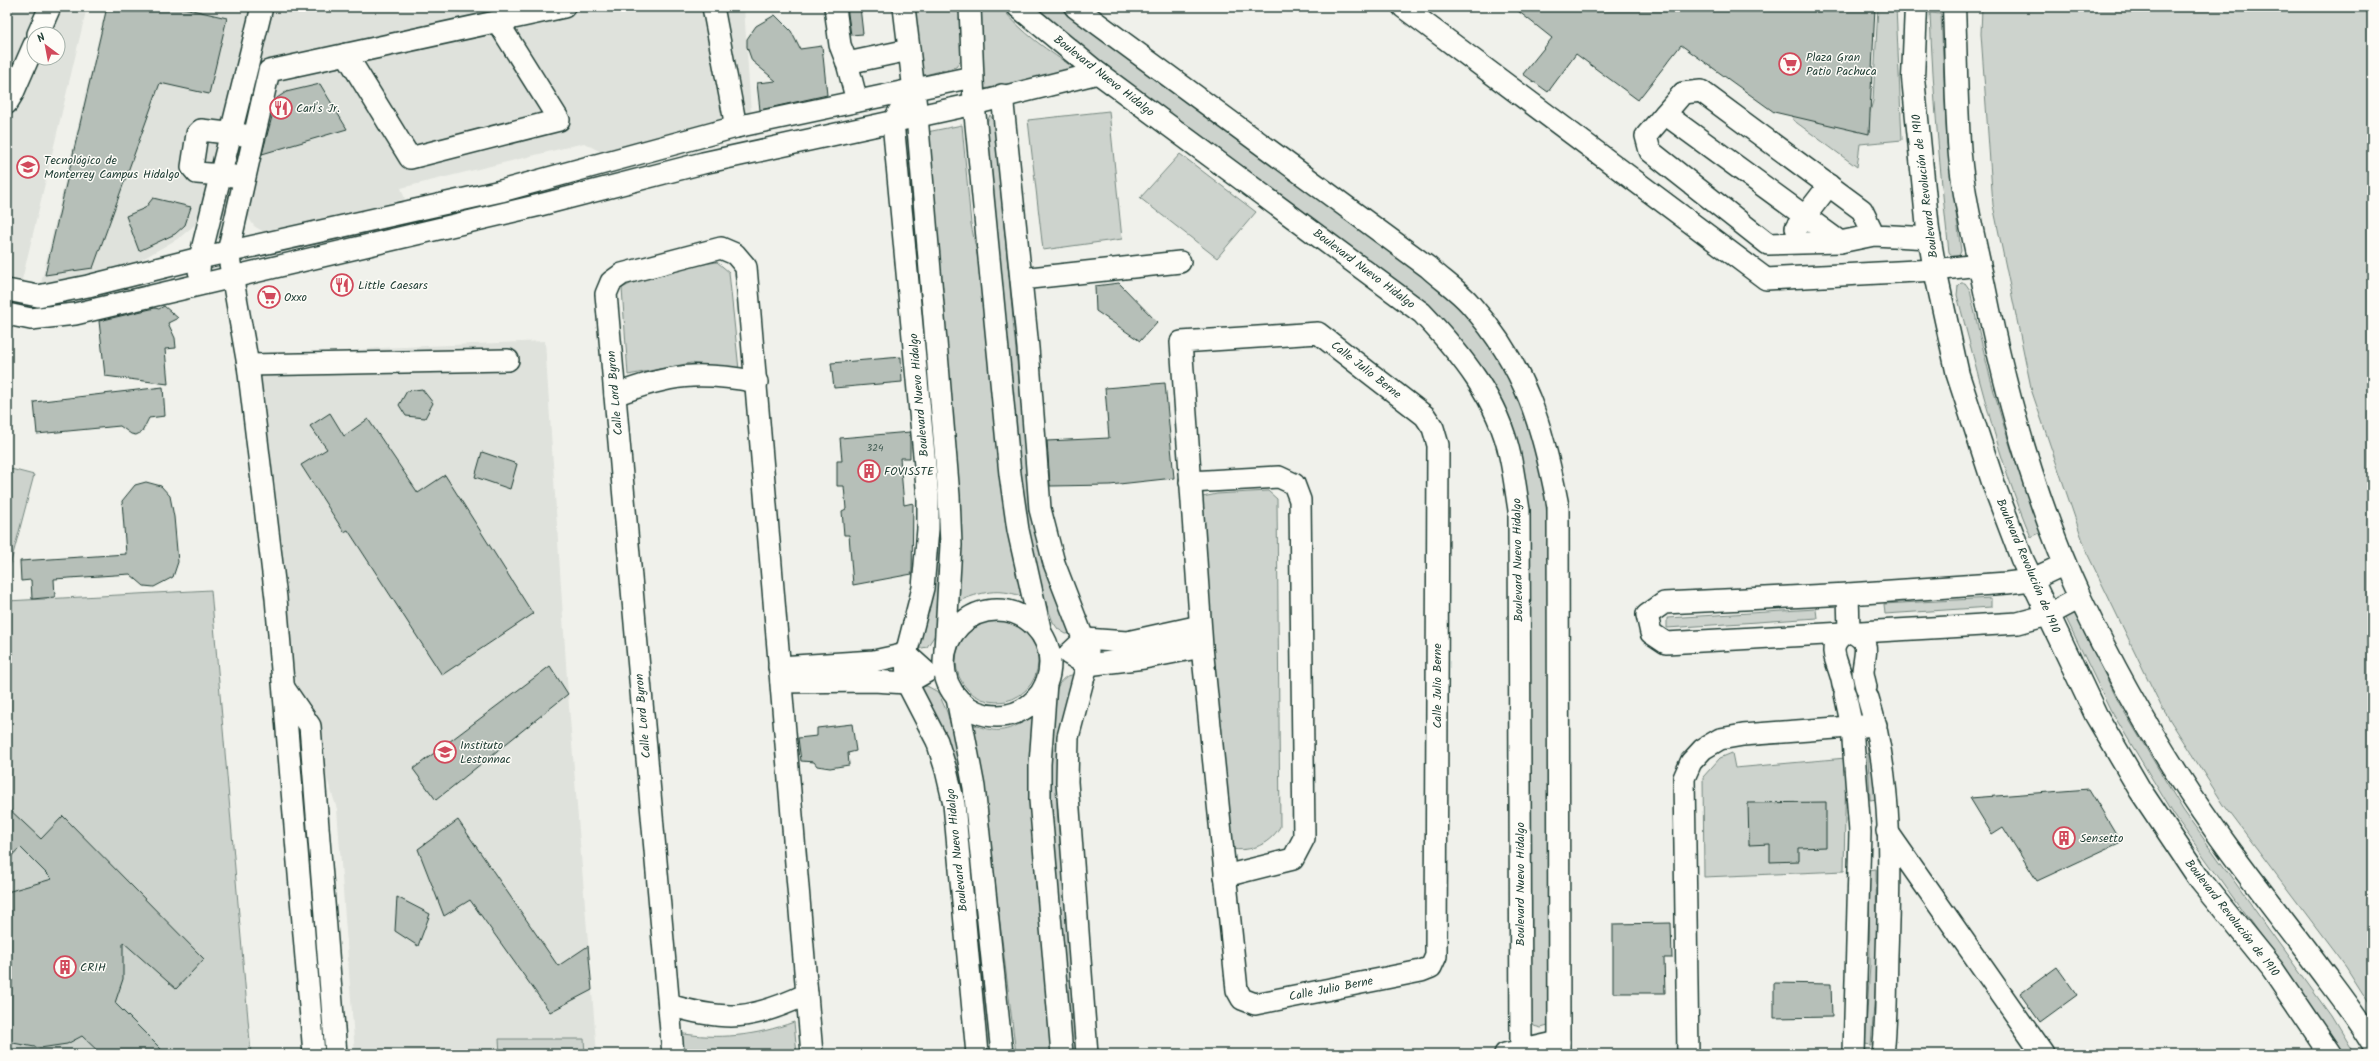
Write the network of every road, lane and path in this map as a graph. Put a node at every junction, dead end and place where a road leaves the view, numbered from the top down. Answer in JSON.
{"nodes":[{"id":1,"x":50,"y":7,"type":"edge"},
{"id":2,"x":262,"y":7,"type":"edge"},
{"id":3,"x":564,"y":7,"type":"edge"},
{"id":4,"x":835,"y":7,"type":"edge"},
{"id":5,"x":904,"y":7,"type":"edge"},
{"id":6,"x":970,"y":7,"type":"edge"},
{"id":7,"x":1018,"y":7,"type":"edge"},
{"id":8,"x":1074,"y":7,"type":"edge"},
{"id":9,"x":1403,"y":7,"type":"edge"},
{"id":10,"x":1916,"y":7,"type":"edge"},
{"id":11,"x":1954,"y":7,"type":"edge"},
{"id":12,"x":716,"y":9,"type":"edge"},
{"id":13,"x":497,"y":21,"type":"junction"},
{"id":14,"x":42,"y":26,"type":"edge"},
{"id":15,"x":909,"y":50,"type":"junction"},
{"id":16,"x":346,"y":54,"type":"junction"},
{"id":17,"x":26,"y":63,"type":"edge"},
{"id":18,"x":848,"y":63,"type":"junction"},
{"id":19,"x":269,"y":71,"type":"junction"},
{"id":20,"x":246,"y":73,"type":"junction"},
{"id":21,"x":1098,"y":73,"type":"junction"},
{"id":22,"x":972,"y":77,"type":"junction"},
{"id":23,"x":913,"y":89,"type":"junction"},
{"id":24,"x":1002,"y":95,"type":"junction"},
{"id":25,"x":857,"y":101,"type":"junction"},
{"id":26,"x":7,"y":102,"type":"edge"},
{"id":27,"x":974,"y":104,"type":"junction"},
{"id":28,"x":1665,"y":114,"type":"junction"},
{"id":29,"x":917,"y":116,"type":"junction"},
{"id":30,"x":893,"y":122,"type":"junction"},
{"id":31,"x":736,"y":127,"type":"junction"},
{"id":32,"x":231,"y":133,"type":"junction"},
{"id":33,"x":254,"y":136,"type":"junction"},
{"id":34,"x":220,"y":176,"type":"junction"},
{"id":35,"x":245,"y":177,"type":"junction"},
{"id":36,"x":1829,"y":185,"type":"junction"},
{"id":37,"x":1804,"y":217,"type":"junction"},
{"id":38,"x":207,"y":229,"type":"junction"},
{"id":39,"x":1874,"y":235,"type":"junction"},
{"id":40,"x":1930,"y":238,"type":"junction"},
{"id":41,"x":1840,"y":242,"type":"junction"},
{"id":42,"x":1785,"y":245,"type":"junction"},
{"id":43,"x":228,"y":252,"type":"junction"},
{"id":44,"x":200,"y":258,"type":"junction"},
{"id":45,"x":1180,"y":262,"type":"dead end"},
{"id":46,"x":170,"y":265,"type":"junction"},
{"id":47,"x":1979,"y":265,"type":"junction"},
{"id":48,"x":1935,"y":270,"type":"junction"},
{"id":49,"x":231,"y":277,"type":"junction"},
{"id":50,"x":1020,"y":279,"type":"junction"},
{"id":51,"x":198,"y":285,"type":"junction"},
{"id":52,"x":7,"y":290,"type":"edge"},
{"id":53,"x":7,"y":314,"type":"edge"},
{"id":54,"x":508,"y":360,"type":"dead end"},
{"id":55,"x":248,"y":365,"type":"junction"},
{"id":56,"x":757,"y":382,"type":"junction"},
{"id":57,"x":615,"y":395,"type":"junction"},
{"id":58,"x":1190,"y":482,"type":"junction"},
{"id":59,"x":2066,"y":564,"type":"junction"},
{"id":60,"x":2031,"y":580,"type":"junction"},
{"id":61,"x":1848,"y":594,"type":"junction"},
{"id":62,"x":2080,"y":598,"type":"junction"},
{"id":63,"x":2048,"y":615,"type":"junction"},
{"id":64,"x":1849,"y":631,"type":"junction"},
{"id":65,"x":1041,"y":633,"type":"junction"},
{"id":66,"x":1201,"y":637,"type":"junction"},
{"id":67,"x":1085,"y":639,"type":"junction"},
{"id":68,"x":1128,"y":650,"type":"junction"},
{"id":69,"x":906,"y":654,"type":"junction"},
{"id":70,"x":1059,"y":656,"type":"junction"},
{"id":71,"x":938,"y":664,"type":"junction"},
{"id":72,"x":1087,"y":666,"type":"junction"},
{"id":73,"x":874,"y":671,"type":"junction"},
{"id":74,"x":780,"y":675,"type":"junction"},
{"id":75,"x":907,"y":683,"type":"junction"},
{"id":76,"x":1046,"y":683,"type":"junction"},
{"id":77,"x":283,"y":687,"type":"junction"},
{"id":78,"x":957,"y":698,"type":"junction"},
{"id":79,"x":1876,"y":725,"type":"junction"},
{"id":80,"x":1852,"y":727,"type":"junction"},
{"id":81,"x":1889,"y":831,"type":"junction"},
{"id":82,"x":1860,"y":832,"type":"junction"},
{"id":83,"x":1225,"y":876,"type":"junction"},
{"id":84,"x":807,"y":994,"type":"junction"},
{"id":85,"x":669,"y":1005,"type":"junction"},
{"id":86,"x":2372,"y":1043,"type":"edge"},
{"id":87,"x":1559,"y":1048,"type":"edge"},
{"id":88,"x":1516,"y":1053,"type":"edge"},
{"id":89,"x":314,"y":1054,"type":"edge"},
{"id":90,"x":336,"y":1054,"type":"edge"},
{"id":91,"x":673,"y":1054,"type":"edge"},
{"id":92,"x":812,"y":1054,"type":"edge"},
{"id":93,"x":977,"y":1054,"type":"edge"},
{"id":94,"x":1002,"y":1054,"type":"edge"},
{"id":95,"x":1062,"y":1054,"type":"edge"},
{"id":96,"x":1087,"y":1054,"type":"edge"},
{"id":97,"x":1688,"y":1054,"type":"edge"},
{"id":98,"x":1854,"y":1054,"type":"edge"},
{"id":99,"x":1883,"y":1054,"type":"edge"},
{"id":100,"x":2043,"y":1054,"type":"edge"},
{"id":101,"x":2330,"y":1054,"type":"edge"}],
"edges":[{"from":1,"to":14,"type":"street"},
{"from":2,"to":20,"type":"street"},
{"from":3,"to":13,"type":"street"},
{"from":4,"to":18,"type":"street"},
{"from":5,"to":15,"type":"street","name":"Boulevard Nuevo Hidalgo"},
{"from":6,"to":22,"type":"street"},
{"from":7,"to":21,"type":"street","name":"Boulevard Nuevo Hidalgo"},
{"from":8,"to":87,"type":"street"},
{"from":9,"to":48,"type":"street"},
{"from":10,"to":40,"type":"main road","name":"Boulevard Revolución de 1910"},
{"from":11,"to":47,"type":"main road"},
{"from":12,"to":31,"type":"street"},
{"from":13,"to":16,"type":"street"},
{"from":13,"to":16,"type":"street"},
{"from":15,"to":18,"type":"street"},
{"from":15,"to":23,"type":"street","name":"Boulevard Nuevo Hidalgo"},
{"from":16,"to":19,"type":"street"},
{"from":17,"to":26,"type":"street"},
{"from":18,"to":25,"type":"street"},
{"from":19,"to":20,"type":"street"},
{"from":19,"to":33,"type":"street"},
{"from":20,"to":32,"type":"street"},
{"from":21,"to":24,"type":"street"},
{"from":21,"to":88,"type":"street","name":"Boulevard Nuevo Hidalgo"},
{"from":22,"to":23,"type":"street"},
{"from":22,"to":27,"type":"street"},
{"from":23,"to":25,"type":"street"},
{"from":23,"to":29,"type":"street","name":"Boulevard Nuevo Hidalgo"},
{"from":23,"to":30,"type":"street"},
{"from":24,"to":27,"type":"street"},
{"from":24,"to":50,"type":"street"},
{"from":25,"to":31,"type":"street"},
{"from":27,"to":29,"type":"street"},
{"from":27,"to":65,"type":"street"},
{"from":28,"to":36,"type":"street"},
{"from":28,"to":37,"type":"street"},
{"from":28,"to":42,"type":"street"},
{"from":29,"to":30,"type":"street"},
{"from":29,"to":71,"type":"street","name":"Boulevard Nuevo Hidalgo"},
{"from":30,"to":49,"type":"street"},
{"from":30,"to":69,"type":"street","name":"Boulevard Nuevo Hidalgo"},
{"from":31,"to":43,"type":"street"},
{"from":32,"to":33,"type":"street"},
{"from":32,"to":34,"type":"street"},
{"from":32,"to":34,"type":"street"},
{"from":33,"to":35,"type":"street"},
{"from":34,"to":35,"type":"street"},
{"from":34,"to":38,"type":"street"},
{"from":35,"to":43,"type":"street"},
{"from":36,"to":37,"type":"street"},
{"from":36,"to":39,"type":"street"},
{"from":37,"to":41,"type":"street"},
{"from":37,"to":42,"type":"street"},
{"from":38,"to":44,"type":"street"},
{"from":38,"to":46,"type":"street"},
{"from":39,"to":40,"type":"street"},
{"from":39,"to":41,"type":"street"},
{"from":40,"to":48,"type":"main road","name":"Boulevard Revolución de 1910"},
{"from":41,"to":42,"type":"street"},
{"from":43,"to":44,"type":"street"},
{"from":43,"to":49,"type":"street"},
{"from":44,"to":46,"type":"street"},
{"from":44,"to":51,"type":"street"},
{"from":45,"to":50,"type":"street"},
{"from":46,"to":52,"type":"street"},
{"from":47,"to":48,"type":"street"},
{"from":47,"to":59,"type":"main road"},
{"from":48,"to":60,"type":"main road","name":"Boulevard Revolución de 1910"},
{"from":49,"to":51,"type":"street"},
{"from":49,"to":55,"type":"street"},
{"from":50,"to":67,"type":"street"},
{"from":51,"to":53,"type":"street"},
{"from":54,"to":55,"type":"street"},
{"from":55,"to":77,"type":"street"},
{"from":56,"to":57,"type":"street"},
{"from":56,"to":57,"type":"street","name":"Calle Lord Byron"},
{"from":56,"to":74,"type":"street","name":"Calle Lord Byron"},
{"from":57,"to":85,"type":"street","name":"Calle Lord Byron"},
{"from":58,"to":66,"type":"street","name":"Calle Julio Berne"},
{"from":58,"to":83,"type":"street"},
{"from":58,"to":83,"type":"street","name":"Calle Julio Berne"},
{"from":59,"to":60,"type":"street"},
{"from":59,"to":62,"type":"main road"},
{"from":60,"to":61,"type":"street"},
{"from":60,"to":63,"type":"main road","name":"Boulevard Revolución de 1910"},
{"from":61,"to":64,"type":"street"},
{"from":61,"to":64,"type":"street"},
{"from":62,"to":63,"type":"street"},
{"from":62,"to":86,"type":"main road"},
{"from":63,"to":64,"type":"street"},
{"from":63,"to":101,"type":"main road","name":"Boulevard Revolución de 1910"},
{"from":64,"to":79,"type":"street"},
{"from":64,"to":80,"type":"street"},
{"from":65,"to":70,"type":"street"},
{"from":65,"to":71,"type":"street"},
{"from":66,"to":68,"type":"street"},
{"from":66,"to":83,"type":"street","name":"Calle Julio Berne"},
{"from":67,"to":68,"type":"street"},
{"from":67,"to":70,"type":"street"},
{"from":67,"to":72,"type":"street"},
{"from":68,"to":72,"type":"street"},
{"from":69,"to":71,"type":"street"},
{"from":69,"to":73,"type":"street"},
{"from":69,"to":75,"type":"street","name":"Boulevard Nuevo Hidalgo"},
{"from":70,"to":72,"type":"street"},
{"from":70,"to":76,"type":"street"},
{"from":71,"to":75,"type":"street"},
{"from":71,"to":78,"type":"street"},
{"from":72,"to":96,"type":"street"},
{"from":73,"to":74,"type":"street"},
{"from":73,"to":75,"type":"street"},
{"from":74,"to":84,"type":"street","name":"Calle Lord Byron"},
{"from":75,"to":93,"type":"street","name":"Boulevard Nuevo Hidalgo"},
{"from":76,"to":78,"type":"street"},
{"from":76,"to":95,"type":"street"},
{"from":77,"to":89,"type":"street"},
{"from":77,"to":90,"type":"street"},
{"from":78,"to":94,"type":"street","name":"Boulevard Nuevo Hidalgo"},
{"from":79,"to":80,"type":"street"},
{"from":79,"to":81,"type":"street"},
{"from":80,"to":82,"type":"street"},
{"from":80,"to":97,"type":"street"},
{"from":81,"to":82,"type":"street"},
{"from":81,"to":99,"type":"street"},
{"from":81,"to":100,"type":"street"},
{"from":82,"to":98,"type":"street"},
{"from":84,"to":85,"type":"street"},
{"from":84,"to":92,"type":"street","name":"Calle Lord Byron"},
{"from":85,"to":91,"type":"street","name":"Calle Lord Byron"},
{"from":87,"to":88,"type":"street"}]}
